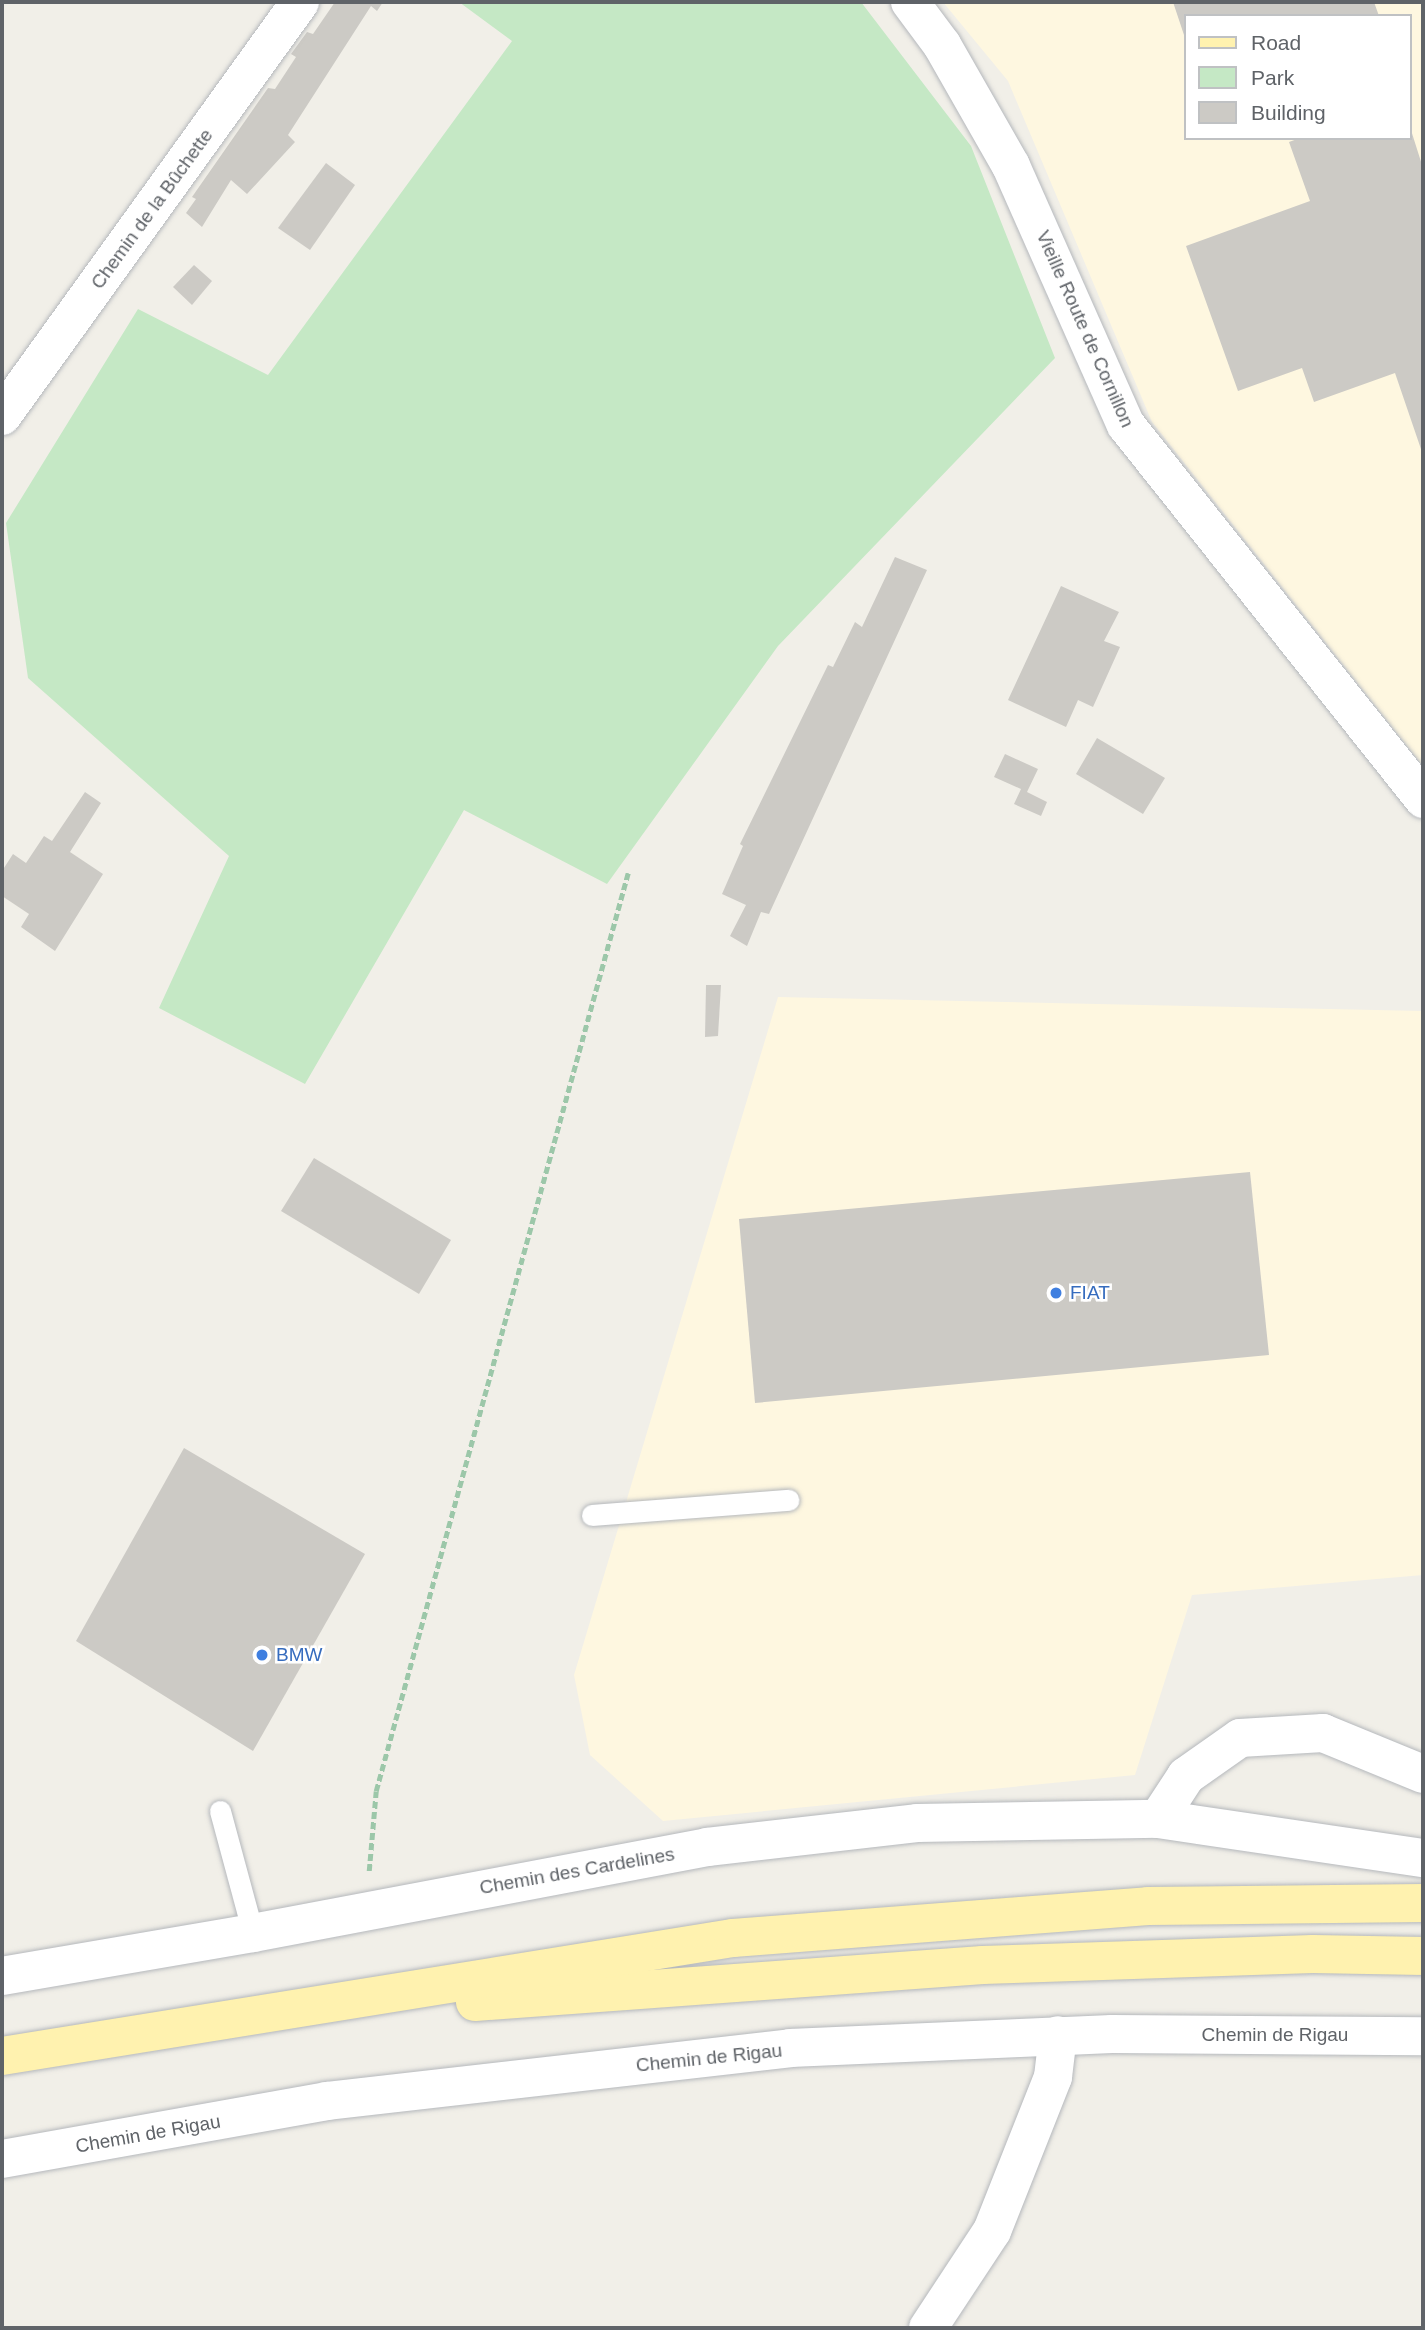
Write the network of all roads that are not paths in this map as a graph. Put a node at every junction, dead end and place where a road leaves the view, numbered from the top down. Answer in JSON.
{"nodes":[{"id":1,"x":300,"y":2,"type":"edge"},
{"id":2,"x":910,"y":2,"type":"edge"},
{"id":3,"x":2,"y":416,"type":"edge"},
{"id":4,"x":1423,"y":799,"type":"edge"},
{"id":5,"x":788,"y":1500,"type":"dead end"},
{"id":6,"x":592,"y":1515,"type":"dead end"},
{"id":7,"x":1423,"y":1774,"type":"edge"},
{"id":8,"x":220,"y":1811,"type":"dead end"},
{"id":9,"x":1158,"y":1819,"type":"junction"},
{"id":10,"x":1423,"y":1858,"type":"edge"},
{"id":11,"x":1423,"y":1903,"type":"edge"},
{"id":12,"x":253,"y":1933,"type":"junction"},
{"id":13,"x":1423,"y":1956,"type":"edge"},
{"id":14,"x":2,"y":1976,"type":"edge"},
{"id":15,"x":368,"y":1996,"type":"junction"},
{"id":16,"x":1058,"y":2035,"type":"junction"},
{"id":17,"x":1423,"y":2036,"type":"edge"},
{"id":18,"x":2,"y":2056,"type":"edge"},
{"id":19,"x":2,"y":2159,"type":"edge"},
{"id":20,"x":928,"y":2328,"type":"edge"}],
"edges":[{"from":1,"to":3,"type":"street","name":"Chemin de la Bûchette"},
{"from":2,"to":4,"type":"street","name":"Vieille Route de Cornillon"},
{"from":5,"to":6,"type":"lane"},
{"from":7,"to":9,"type":"street"},
{"from":8,"to":12,"type":"lane"},
{"from":9,"to":10,"type":"street","name":"Chemin des Cardelines"},
{"from":9,"to":12,"type":"street","name":"Chemin des Cardelines"},
{"from":11,"to":15,"type":"main road"},
{"from":12,"to":14,"type":"street","name":"Chemin des Cardelines"},
{"from":13,"to":15,"type":"main road"},
{"from":15,"to":18,"type":"main road"},
{"from":16,"to":17,"type":"street","name":"Chemin de Rigau"},
{"from":16,"to":19,"type":"street","name":"Chemin de Rigau"},
{"from":16,"to":20,"type":"street"}]}
